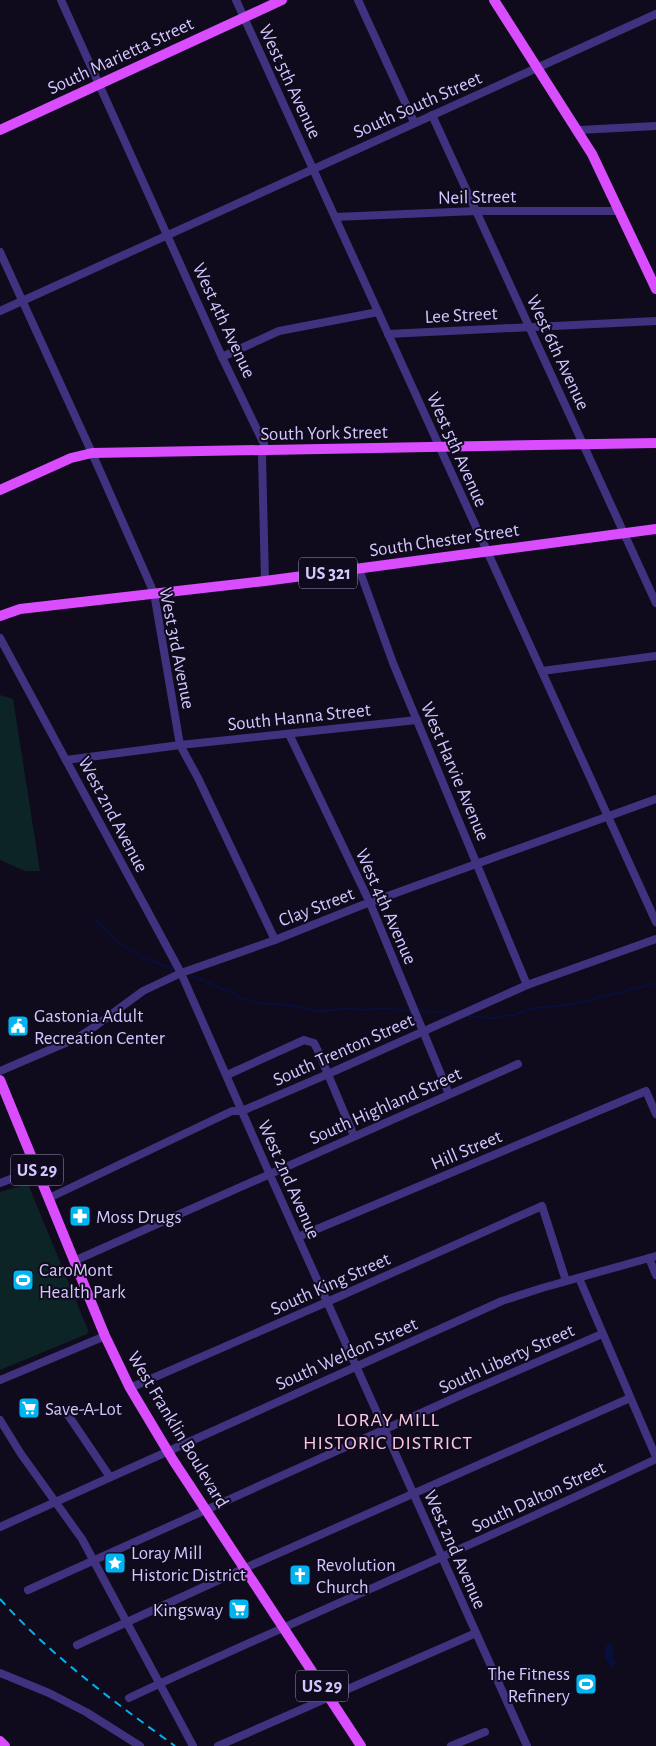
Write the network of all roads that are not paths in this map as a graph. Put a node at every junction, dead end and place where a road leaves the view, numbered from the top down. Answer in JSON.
{"nodes":[{"id":1,"x":61,"y":0,"type":"edge"},
{"id":2,"x":236,"y":0,"type":"edge"},
{"id":3,"x":282,"y":0,"type":"edge"},
{"id":4,"x":358,"y":0,"type":"edge"},
{"id":5,"x":494,"y":0,"type":"edge"},
{"id":6,"x":656,"y":14,"type":"edge"},
{"id":7,"x":244,"y":17,"type":"junction"},
{"id":8,"x":537,"y":66,"type":"junction"},
{"id":9,"x":100,"y":84,"type":"junction"},
{"id":10,"x":432,"y":115,"type":"junction"},
{"id":11,"x":414,"y":122,"type":"junction"},
{"id":12,"x":656,"y":126,"type":"edge"},
{"id":13,"x":0,"y":130,"type":"edge"},
{"id":14,"x":579,"y":130,"type":"junction"},
{"id":15,"x":313,"y":169,"type":"junction"},
{"id":16,"x":476,"y":211,"type":"junction"},
{"id":17,"x":620,"y":211,"type":"junction"},
{"id":18,"x":335,"y":217,"type":"junction"},
{"id":19,"x":168,"y":235,"type":"junction"},
{"id":20,"x":0,"y":252,"type":"edge"},
{"id":21,"x":656,"y":289,"type":"edge"},
{"id":22,"x":22,"y":300,"type":"junction"},
{"id":23,"x":0,"y":311,"type":"edge"},
{"id":24,"x":378,"y":312,"type":"junction"},
{"id":25,"x":656,"y":321,"type":"edge"},
{"id":26,"x":529,"y":327,"type":"junction"},
{"id":27,"x":388,"y":334,"type":"junction"},
{"id":28,"x":222,"y":357,"type":"junction"},
{"id":29,"x":656,"y":443,"type":"edge"},
{"id":30,"x":583,"y":444,"type":"junction"},
{"id":31,"x":440,"y":446,"type":"junction"},
{"id":32,"x":265,"y":450,"type":"junction"},
{"id":33,"x":92,"y":453,"type":"junction"},
{"id":34,"x":0,"y":490,"type":"edge"},
{"id":35,"x":656,"y":529,"type":"edge"},
{"id":36,"x":624,"y":533,"type":"junction"},
{"id":37,"x":487,"y":551,"type":"junction"},
{"id":38,"x":358,"y":569,"type":"junction"},
{"id":39,"x":265,"y":581,"type":"junction"},
{"id":40,"x":154,"y":594,"type":"junction"},
{"id":41,"x":656,"y":603,"type":"edge"},
{"id":42,"x":0,"y":616,"type":"edge"},
{"id":43,"x":0,"y":638,"type":"edge"},
{"id":44,"x":656,"y":656,"type":"edge"},
{"id":45,"x":542,"y":671,"type":"junction"},
{"id":46,"x":417,"y":720,"type":"junction"},
{"id":47,"x":289,"y":734,"type":"junction"},
{"id":48,"x":180,"y":745,"type":"junction"},
{"id":49,"x":66,"y":760,"type":"junction"},
{"id":50,"x":656,"y":799,"type":"edge"},
{"id":51,"x":608,"y":816,"type":"junction"},
{"id":52,"x":477,"y":864,"type":"junction"},
{"id":53,"x":370,"y":903,"type":"junction"},
{"id":54,"x":656,"y":922,"type":"edge"},
{"id":55,"x":656,"y":939,"type":"edge"},
{"id":56,"x":275,"y":940,"type":"junction"},
{"id":57,"x":181,"y":973,"type":"junction"},
{"id":58,"x":527,"y":985,"type":"junction"},
{"id":59,"x":423,"y":1031,"type":"junction"},
{"id":60,"x":518,"y":1064,"type":"dead end"},
{"id":61,"x":0,"y":1070,"type":"edge"},
{"id":62,"x":328,"y":1074,"type":"junction"},
{"id":63,"x":226,"y":1076,"type":"junction"},
{"id":64,"x":0,"y":1080,"type":"edge"},
{"id":65,"x":449,"y":1094,"type":"junction"},
{"id":66,"x":242,"y":1111,"type":"junction"},
{"id":67,"x":656,"y":1114,"type":"edge"},
{"id":68,"x":354,"y":1136,"type":"junction"},
{"id":69,"x":37,"y":1169,"type":"junction"},
{"id":70,"x":270,"y":1175,"type":"junction"},
{"id":71,"x":0,"y":1183,"type":"edge"},
{"id":72,"x":49,"y":1198,"type":"junction"},
{"id":73,"x":298,"y":1237,"type":"junction"},
{"id":74,"x":652,"y":1257,"type":"edge"},
{"id":75,"x":74,"y":1261,"type":"junction"},
{"id":76,"x":656,"y":1275,"type":"edge"},
{"id":77,"x":579,"y":1278,"type":"junction"},
{"id":78,"x":566,"y":1281,"type":"junction"},
{"id":79,"x":327,"y":1302,"type":"junction"},
{"id":80,"x":602,"y":1334,"type":"junction"},
{"id":81,"x":105,"y":1336,"type":"junction"},
{"id":82,"x":356,"y":1366,"type":"junction"},
{"id":83,"x":0,"y":1380,"type":"edge"},
{"id":84,"x":130,"y":1388,"type":"junction"},
{"id":85,"x":630,"y":1398,"type":"junction"},
{"id":86,"x":66,"y":1412,"type":"dead end"},
{"id":87,"x":0,"y":1420,"type":"edge"},
{"id":88,"x":385,"y":1430,"type":"junction"},
{"id":89,"x":167,"y":1451,"type":"junction"},
{"id":90,"x":656,"y":1458,"type":"edge"},
{"id":91,"x":110,"y":1477,"type":"junction"},
{"id":92,"x":414,"y":1494,"type":"junction"},
{"id":93,"x":56,"y":1502,"type":"junction"},
{"id":94,"x":207,"y":1510,"type":"junction"},
{"id":95,"x":0,"y":1527,"type":"edge"},
{"id":96,"x":443,"y":1558,"type":"junction"},
{"id":97,"x":94,"y":1560,"type":"junction"},
{"id":98,"x":245,"y":1568,"type":"junction"},
{"id":99,"x":28,"y":1590,"type":"dead end"},
{"id":100,"x":127,"y":1622,"type":"junction"},
{"id":101,"x":283,"y":1627,"type":"junction"},
{"id":102,"x":476,"y":1633,"type":"junction"},
{"id":103,"x":77,"y":1645,"type":"dead end"},
{"id":104,"x":0,"y":1673,"type":"edge"},
{"id":105,"x":159,"y":1684,"type":"junction"},
{"id":106,"x":329,"y":1697,"type":"junction"},
{"id":107,"x":129,"y":1698,"type":"dead end"},
{"id":108,"x":485,"y":1732,"type":"dead end"},
{"id":109,"x":0,"y":1741,"type":"edge"},
{"id":110,"x":5,"y":1746,"type":"edge"},
{"id":111,"x":140,"y":1746,"type":"edge"},
{"id":112,"x":193,"y":1746,"type":"edge"},
{"id":113,"x":218,"y":1746,"type":"edge"},
{"id":114,"x":361,"y":1746,"type":"edge"},
{"id":115,"x":451,"y":1746,"type":"edge"},
{"id":116,"x":527,"y":1746,"type":"edge"}],
"edges":[{"from":1,"to":9,"type":"street","name":"West 4th Avenue"},
{"from":2,"to":7,"type":"street","name":"West 5th Avenue"},
{"from":3,"to":7,"type":"main road","name":"South Marietta Street"},
{"from":4,"to":11,"type":"street"},
{"from":5,"to":8,"type":"main road"},
{"from":6,"to":8,"type":"street","name":"South South Street"},
{"from":7,"to":9,"type":"main road","name":"South Marietta Street"},
{"from":7,"to":15,"type":"street","name":"West 5th Avenue"},
{"from":8,"to":10,"type":"street","name":"South South Street"},
{"from":8,"to":14,"type":"main road"},
{"from":9,"to":13,"type":"main road","name":"South Marietta Street"},
{"from":9,"to":19,"type":"street","name":"West 4th Avenue"},
{"from":10,"to":11,"type":"street","name":"South South Street"},
{"from":10,"to":16,"type":"street","name":"West 6th Avenue"},
{"from":11,"to":15,"type":"street","name":"South South Street"},
{"from":12,"to":14,"type":"street"},
{"from":14,"to":17,"type":"main road"},
{"from":15,"to":18,"type":"street","name":"West 5th Avenue"},
{"from":15,"to":19,"type":"street","name":"South South Street"},
{"from":16,"to":17,"type":"street","name":"Neil Street"},
{"from":16,"to":18,"type":"street","name":"Neil Street"},
{"from":16,"to":26,"type":"street","name":"West 6th Avenue"},
{"from":17,"to":21,"type":"main road"},
{"from":18,"to":24,"type":"street","name":"West 5th Avenue"},
{"from":19,"to":22,"type":"street","name":"South South Street"},
{"from":19,"to":28,"type":"street","name":"West 4th Avenue"},
{"from":20,"to":22,"type":"street","name":"West 3rd Avenue"},
{"from":22,"to":23,"type":"street","name":"South South Street"},
{"from":22,"to":33,"type":"street","name":"West 3rd Avenue"},
{"from":24,"to":27,"type":"street","name":"West 5th Avenue"},
{"from":24,"to":28,"type":"street"},
{"from":25,"to":26,"type":"street","name":"Lee Street"},
{"from":26,"to":27,"type":"street","name":"Lee Street"},
{"from":26,"to":30,"type":"street","name":"West 6th Avenue"},
{"from":27,"to":31,"type":"street","name":"West 5th Avenue"},
{"from":28,"to":32,"type":"street","name":"West 4th Avenue"},
{"from":29,"to":30,"type":"main road","name":"South York Street"},
{"from":30,"to":31,"type":"main road","name":"South York Street"},
{"from":30,"to":36,"type":"street","name":"West 6th Avenue"},
{"from":31,"to":32,"type":"main road","name":"South York Street"},
{"from":31,"to":37,"type":"street","name":"West 5th Avenue"},
{"from":32,"to":33,"type":"main road","name":"South York Street"},
{"from":32,"to":39,"type":"street","name":"West 4th Avenue"},
{"from":33,"to":34,"type":"main road","name":"South York Street"},
{"from":33,"to":40,"type":"street","name":"West 3rd Avenue"},
{"from":35,"to":36,"type":"main road","name":"South Chester Street","number":"US 321"},
{"from":36,"to":37,"type":"main road","name":"South Chester Street","number":"US 321"},
{"from":36,"to":41,"type":"street","name":"West 6th Avenue"},
{"from":37,"to":38,"type":"main road","name":"South Chester Street","number":"US 321"},
{"from":37,"to":45,"type":"street","name":"West 5th Avenue"},
{"from":38,"to":39,"type":"main road","name":"South Chester Street","number":"US 321"},
{"from":38,"to":46,"type":"street","name":"West Harvie Avenue"},
{"from":39,"to":40,"type":"main road","name":"South Chester Street","number":"US 321"},
{"from":40,"to":42,"type":"main road","name":"South Chester Street","number":"US 321"},
{"from":40,"to":48,"type":"street","name":"West 3rd Avenue"},
{"from":43,"to":49,"type":"street","name":"West 2nd Avenue"},
{"from":44,"to":45,"type":"street"},
{"from":45,"to":51,"type":"street","name":"West 5th Avenue"},
{"from":46,"to":47,"type":"street","name":"South Hanna Street"},
{"from":46,"to":52,"type":"street","name":"West Harvie Avenue"},
{"from":47,"to":48,"type":"street","name":"South Hanna Street"},
{"from":47,"to":53,"type":"street","name":"West 4th Avenue"},
{"from":48,"to":49,"type":"street","name":"South Hanna Street"},
{"from":48,"to":56,"type":"street","name":"West 3rd Avenue"},
{"from":49,"to":57,"type":"street","name":"West 2nd Avenue"},
{"from":50,"to":51,"type":"street","name":"Clay Street"},
{"from":51,"to":52,"type":"street","name":"Clay Street"},
{"from":51,"to":54,"type":"street","name":"West 5th Avenue"},
{"from":52,"to":53,"type":"street","name":"Clay Street"},
{"from":52,"to":58,"type":"street","name":"West Harvie Avenue"},
{"from":53,"to":56,"type":"street","name":"Clay Street"},
{"from":53,"to":59,"type":"street","name":"West 4th Avenue"},
{"from":55,"to":58,"type":"street","name":"South Trenton Street"},
{"from":56,"to":57,"type":"street","name":"Clay Street"},
{"from":57,"to":61,"type":"street","name":"Clay Street"},
{"from":57,"to":63,"type":"street","name":"West 2nd Avenue"},
{"from":58,"to":59,"type":"street","name":"South Trenton Street"},
{"from":59,"to":62,"type":"street","name":"South Trenton Street"},
{"from":59,"to":65,"type":"street","name":"West 4th Avenue"},
{"from":60,"to":65,"type":"street","name":"South Highland Street"},
{"from":62,"to":63,"type":"street"},
{"from":62,"to":66,"type":"street","name":"South Trenton Street"},
{"from":62,"to":68,"type":"street"},
{"from":63,"to":66,"type":"street","name":"West 2nd Avenue"},
{"from":64,"to":69,"type":"main road","name":"West Franklin Boulevard","number":"US 29"},
{"from":65,"to":68,"type":"street","name":"South Highland Street"},
{"from":66,"to":70,"type":"street","name":"West 2nd Avenue"},
{"from":66,"to":72,"type":"street","name":"South Trenton Street"},
{"from":67,"to":73,"type":"street","name":"Hill Street"},
{"from":68,"to":70,"type":"street","name":"South Highland Street"},
{"from":69,"to":71,"type":"street"},
{"from":69,"to":72,"type":"main road","name":"West Franklin Boulevard","number":"US 29"},
{"from":70,"to":73,"type":"street","name":"West 2nd Avenue"},
{"from":70,"to":75,"type":"street","name":"South Highland Street"},
{"from":72,"to":75,"type":"main road","name":"West Franklin Boulevard","number":"US 29"},
{"from":73,"to":79,"type":"street","name":"West 2nd Avenue"},
{"from":74,"to":76,"type":"street"},
{"from":74,"to":77,"type":"street","name":"South Weldon Street"},
{"from":75,"to":81,"type":"main road","name":"West Franklin Boulevard","number":"US 29"},
{"from":77,"to":78,"type":"street","name":"South Weldon Street"},
{"from":77,"to":80,"type":"street"},
{"from":78,"to":79,"type":"street","name":"South King Street"},
{"from":78,"to":82,"type":"street","name":"South Weldon Street"},
{"from":79,"to":82,"type":"street","name":"West 2nd Avenue"},
{"from":79,"to":84,"type":"street","name":"South King Street"},
{"from":80,"to":85,"type":"street"},
{"from":80,"to":88,"type":"street","name":"South Liberty Street"},
{"from":81,"to":83,"type":"street"},
{"from":81,"to":84,"type":"main road","name":"West Franklin Boulevard","number":"US 29"},
{"from":82,"to":88,"type":"street","name":"West 2nd Avenue"},
{"from":82,"to":89,"type":"street","name":"South Weldon Street"},
{"from":84,"to":89,"type":"main road","name":"West Franklin Boulevard","number":"US 29"},
{"from":85,"to":90,"type":"street"},
{"from":85,"to":92,"type":"street"},
{"from":86,"to":91,"type":"street"},
{"from":87,"to":93,"type":"street"},
{"from":88,"to":92,"type":"street","name":"West 2nd Avenue"},
{"from":88,"to":94,"type":"street","name":"South Liberty Street"},
{"from":89,"to":91,"type":"street","name":"South Weldon Street"},
{"from":89,"to":94,"type":"main road","name":"West Franklin Boulevard","number":"US 29"},
{"from":90,"to":96,"type":"street","name":"South Dalton Street"},
{"from":91,"to":93,"type":"street","name":"South Weldon Street"},
{"from":92,"to":96,"type":"street","name":"West 2nd Avenue"},
{"from":92,"to":98,"type":"street"},
{"from":93,"to":95,"type":"street","name":"South Weldon Street"},
{"from":93,"to":97,"type":"street"},
{"from":94,"to":97,"type":"street","name":"South Liberty Street"},
{"from":94,"to":98,"type":"main road","name":"West Franklin Boulevard","number":"US 29"},
{"from":96,"to":101,"type":"street","name":"South Dalton Street"},
{"from":96,"to":102,"type":"street","name":"West 2nd Avenue"},
{"from":97,"to":99,"type":"street","name":"South Liberty Street"},
{"from":97,"to":100,"type":"street"},
{"from":98,"to":100,"type":"street"},
{"from":98,"to":101,"type":"main road","name":"West Franklin Boulevard","number":"US 29"},
{"from":100,"to":103,"type":"street"},
{"from":100,"to":105,"type":"street"},
{"from":101,"to":105,"type":"street","name":"South Dalton Street"},
{"from":101,"to":106,"type":"main road","name":"West Franklin Boulevard","number":"US 29"},
{"from":102,"to":106,"type":"street"},
{"from":102,"to":116,"type":"street","name":"West 2nd Avenue"},
{"from":104,"to":111,"type":"street"},
{"from":105,"to":107,"type":"street","name":"South Dalton Street"},
{"from":105,"to":112,"type":"street"},
{"from":106,"to":113,"type":"street"},
{"from":106,"to":114,"type":"main road","name":"West Franklin Boulevard","number":"US 29"},
{"from":108,"to":115,"type":"street"},
{"from":109,"to":110,"type":"main road"}]}
